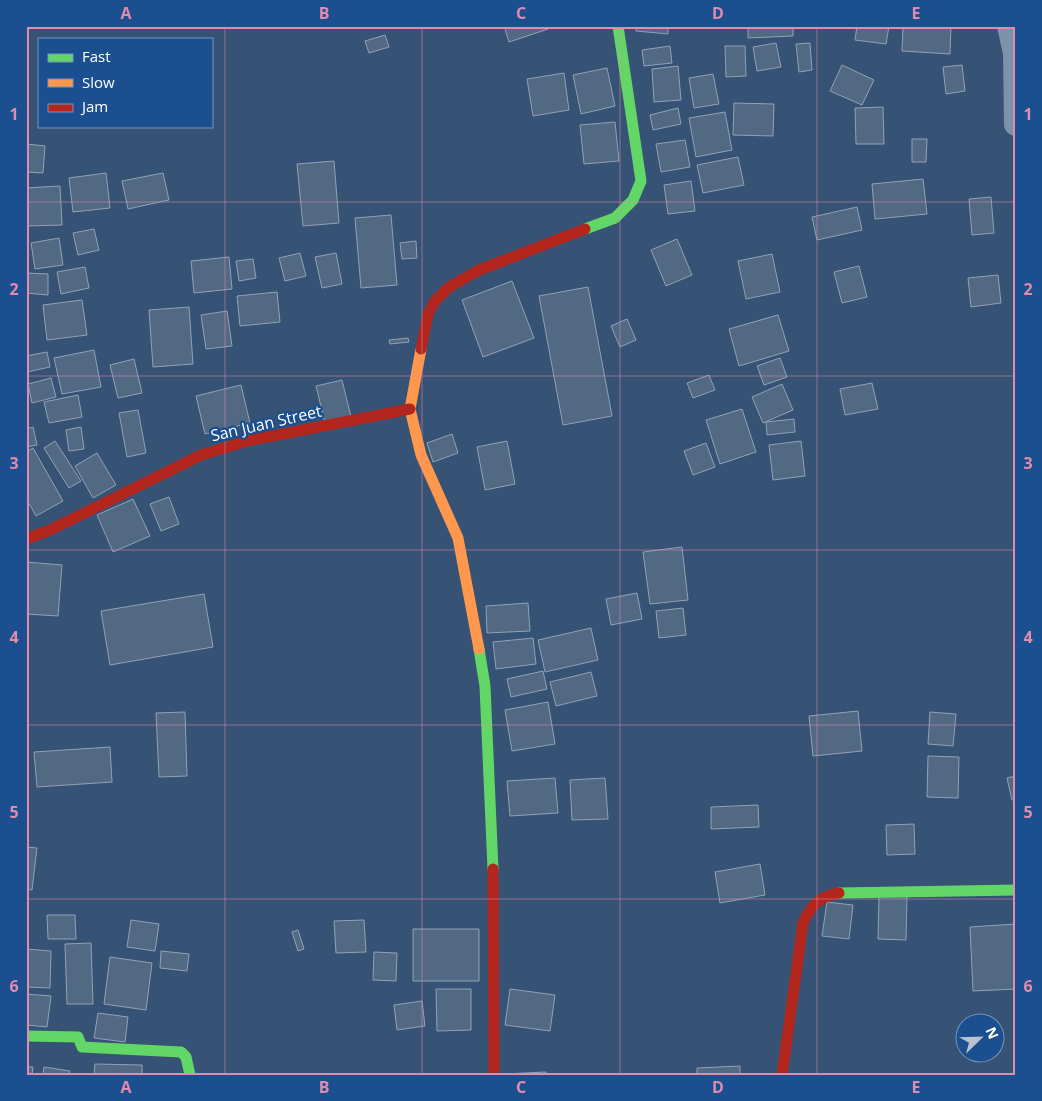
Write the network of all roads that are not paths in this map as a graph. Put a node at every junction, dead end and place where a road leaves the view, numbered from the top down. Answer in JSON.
{"nodes":[{"id":1,"x":618,"y":26,"type":"edge"},
{"id":2,"x":1009,"y":26,"type":"edge"},
{"id":3,"x":1016,"y":124,"type":"edge"},
{"id":4,"x":410,"y":409,"type":"junction"},
{"id":5,"x":26,"y":539,"type":"edge"},
{"id":6,"x":1016,"y":890,"type":"edge"},
{"id":7,"x":26,"y":1036,"type":"edge"},
{"id":8,"x":190,"y":1075,"type":"edge"},
{"id":9,"x":494,"y":1075,"type":"edge"},
{"id":10,"x":782,"y":1075,"type":"edge"}],
"edges":[{"from":1,"to":4,"type":"street"},
{"from":2,"to":3,"type":"street"},
{"from":4,"to":5,"type":"street","name":"San Juan Street"},
{"from":4,"to":9,"type":"street"},
{"from":6,"to":10,"type":"street"},
{"from":7,"to":8,"type":"street"}]}
